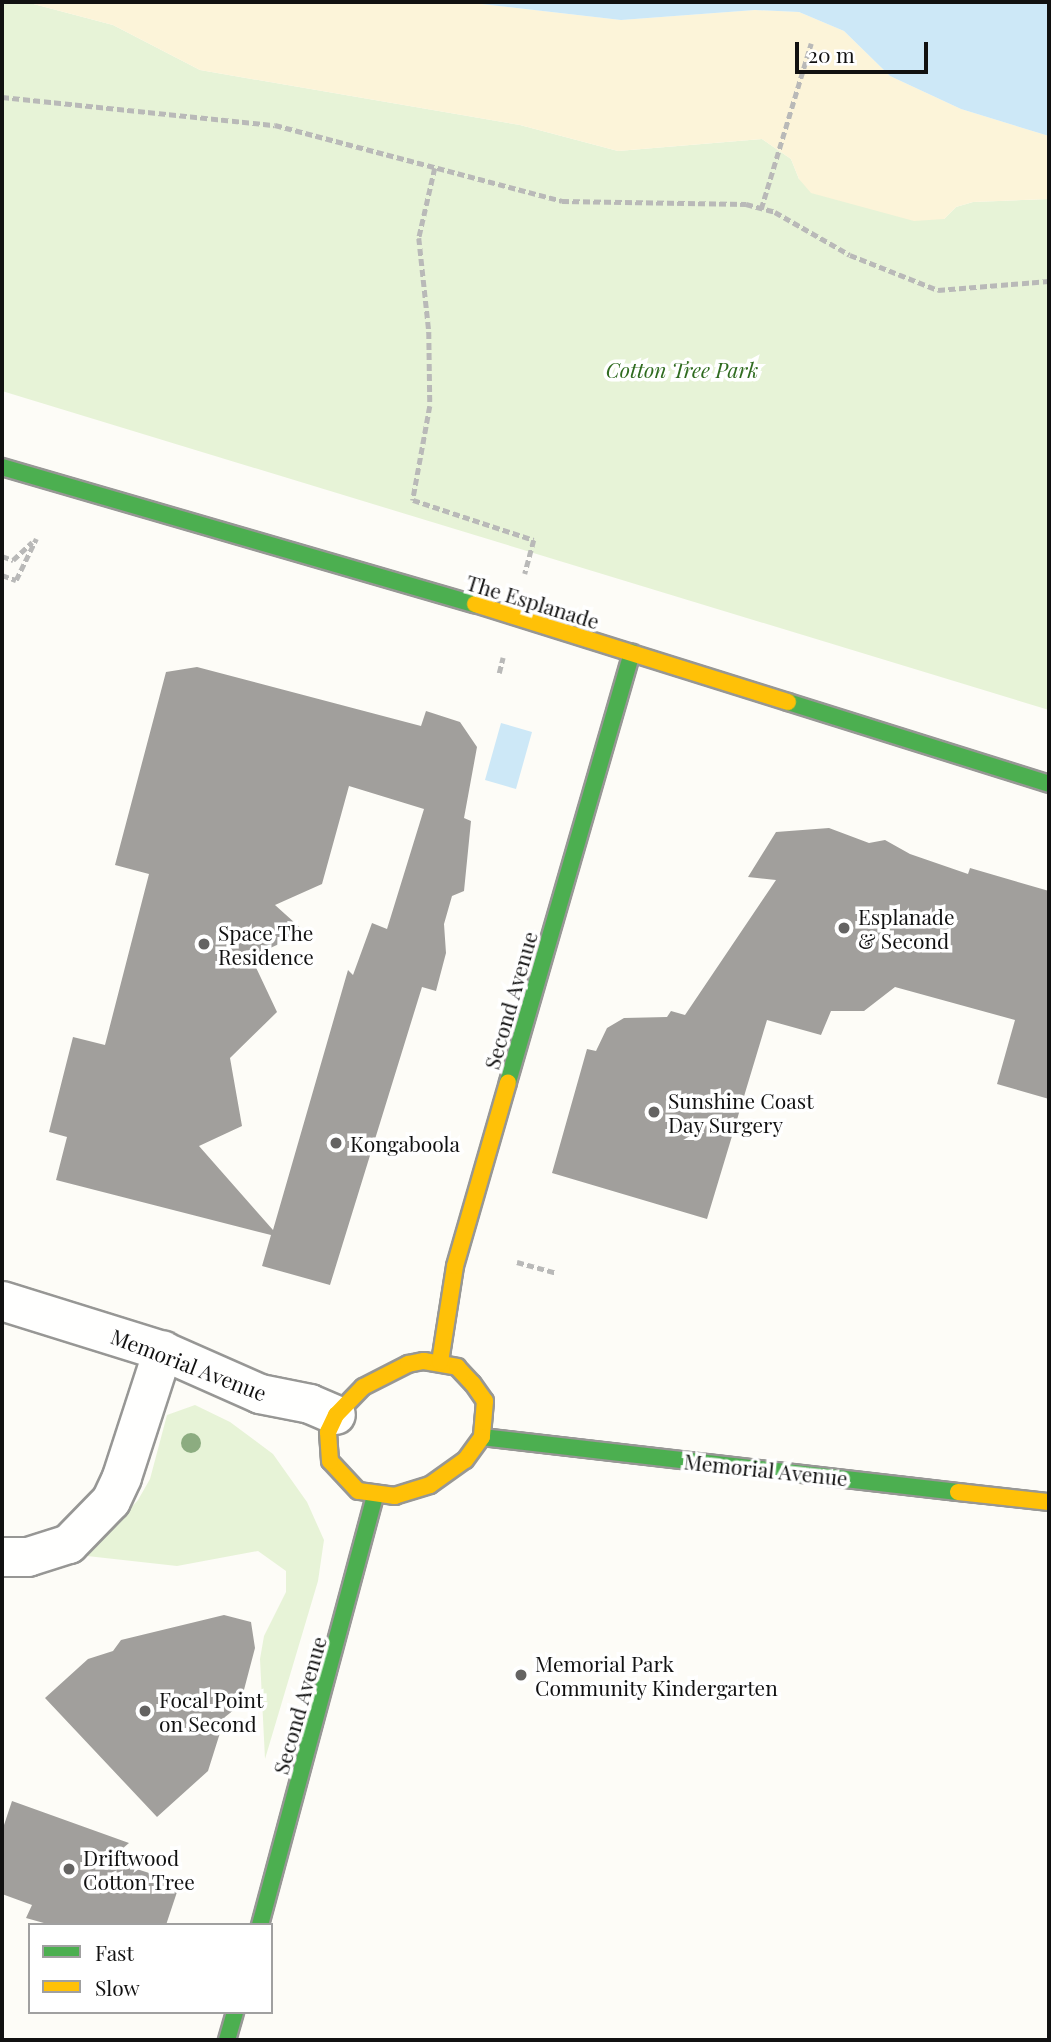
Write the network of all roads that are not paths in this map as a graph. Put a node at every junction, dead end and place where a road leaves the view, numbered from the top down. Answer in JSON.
{"nodes":[{"id":1,"x":2,"y":467,"type":"edge"},
{"id":2,"x":632,"y":653,"type":"junction"},
{"id":3,"x":1049,"y":785,"type":"edge"},
{"id":4,"x":2,"y":1301,"type":"edge"},
{"id":5,"x":163,"y":1350,"type":"junction"},
{"id":6,"x":440,"y":1362,"type":"junction"},
{"id":7,"x":336,"y":1415,"type":"junction"},
{"id":8,"x":482,"y":1437,"type":"junction"},
{"id":9,"x":375,"y":1496,"type":"junction"},
{"id":10,"x":1049,"y":1502,"type":"edge"},
{"id":11,"x":2,"y":1557,"type":"edge"},
{"id":12,"x":261,"y":1923,"type":"edge"},
{"id":13,"x":234,"y":2014,"type":"edge"},
{"id":14,"x":227,"y":2040,"type":"edge"}],
"edges":[{"from":1,"to":2,"type":"street","name":"The Esplanade"},
{"from":2,"to":3,"type":"street","name":"The Esplanade"},
{"from":2,"to":6,"type":"street","name":"Second Avenue"},
{"from":4,"to":5,"type":"street","name":"Memorial Avenue"},
{"from":5,"to":7,"type":"street","name":"Memorial Avenue"},
{"from":5,"to":11,"type":"street"},
{"from":6,"to":7,"type":"street"},
{"from":6,"to":8,"type":"street"},
{"from":7,"to":9,"type":"street"},
{"from":8,"to":9,"type":"street"},
{"from":8,"to":10,"type":"street","name":"Memorial Avenue"},
{"from":9,"to":12,"type":"street","name":"Second Avenue"},
{"from":13,"to":14,"type":"street"}]}
